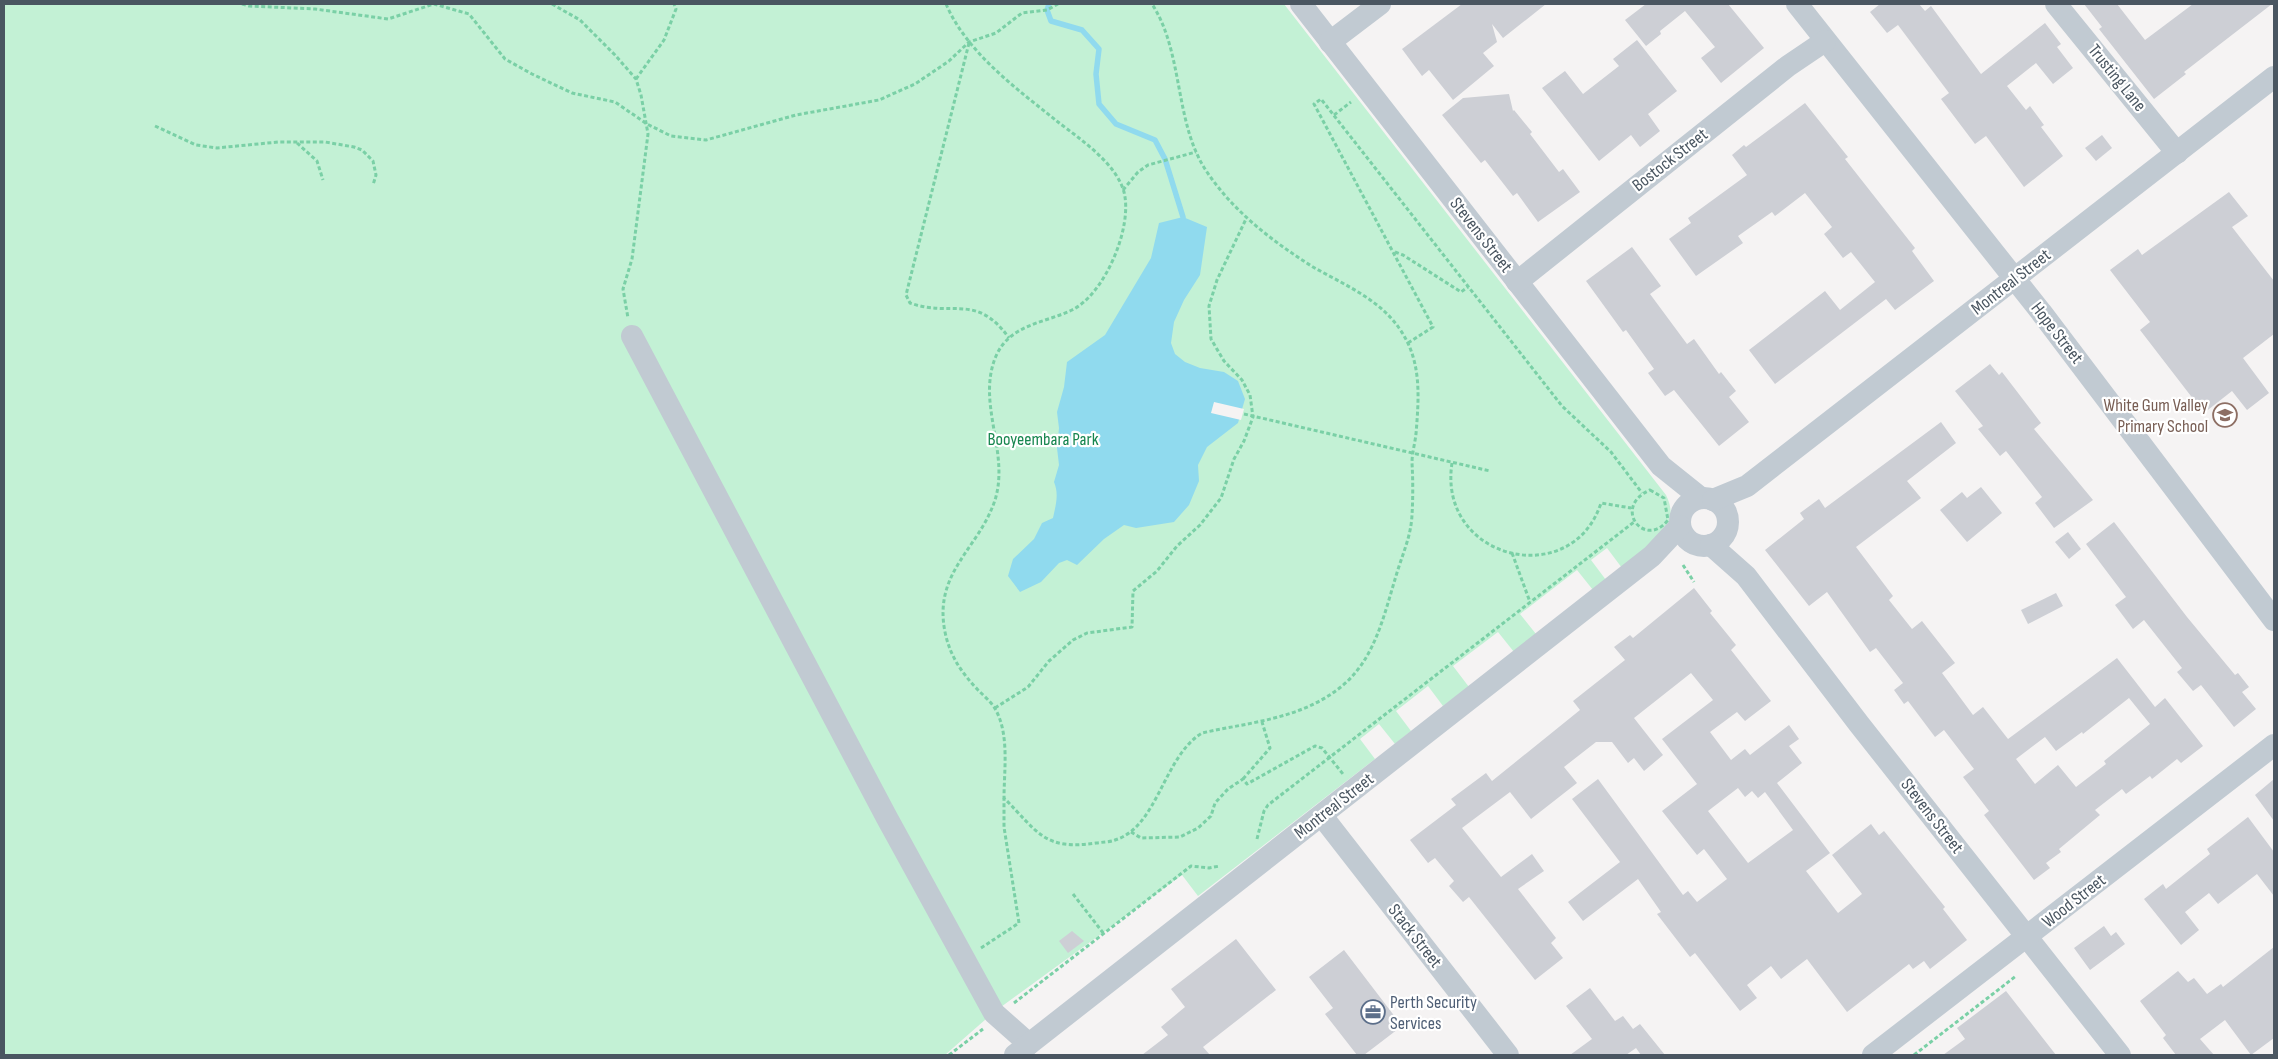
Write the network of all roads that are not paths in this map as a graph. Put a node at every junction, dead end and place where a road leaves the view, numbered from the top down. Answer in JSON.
{"nodes":[{"id":1,"x":1301,"y":4,"type":"edge"},
{"id":2,"x":1380,"y":4,"type":"edge"},
{"id":3,"x":1797,"y":4,"type":"edge"},
{"id":4,"x":2056,"y":4,"type":"edge"},
{"id":5,"x":1825,"y":41,"type":"junction"},
{"id":6,"x":1330,"y":42,"type":"junction"},
{"id":7,"x":2274,"y":76,"type":"edge"},
{"id":8,"x":2177,"y":153,"type":"junction"},
{"id":9,"x":2015,"y":279,"type":"junction"},
{"id":10,"x":1517,"y":282,"type":"junction"},
{"id":11,"x":632,"y":336,"type":"road end"},
{"id":12,"x":1662,"y":466,"type":"junction"},
{"id":13,"x":1747,"y":486,"type":"junction"},
{"id":14,"x":1707,"y":499,"type":"junction"},
{"id":15,"x":1703,"y":529,"type":"junction"},
{"id":16,"x":2274,"y":620,"type":"edge"},
{"id":17,"x":2274,"y":745,"type":"edge"},
{"id":18,"x":1322,"y":816,"type":"junction"},
{"id":19,"x":2028,"y":937,"type":"junction"},
{"id":20,"x":1022,"y":1049,"type":"edge"},
{"id":21,"x":1508,"y":1055,"type":"edge"},
{"id":22,"x":1873,"y":1055,"type":"edge"},
{"id":23,"x":2120,"y":1055,"type":"edge"}],
"edges":[{"from":1,"to":6,"type":"street","name":"Stevens Street"},
{"from":2,"to":6,"type":"street"},
{"from":3,"to":5,"type":"street","name":"Hope Street"},
{"from":4,"to":8,"type":"street","name":"Trusting Lane"},
{"from":5,"to":9,"type":"street","name":"Hope Street"},
{"from":5,"to":10,"type":"street","name":"Bostock Street"},
{"from":6,"to":10,"type":"street","name":"Stevens Street"},
{"from":7,"to":8,"type":"street","name":"Montreal Street"},
{"from":8,"to":9,"type":"street","name":"Montreal Street"},
{"from":9,"to":13,"type":"street","name":"Montreal Street"},
{"from":9,"to":16,"type":"street","name":"Hope Street"},
{"from":10,"to":12,"type":"street","name":"Stevens Street"},
{"from":11,"to":20,"type":"street"},
{"from":12,"to":14,"type":"street","name":"Stevens Street"},
{"from":12,"to":15,"type":"street","name":"Stevens Street"},
{"from":13,"to":14,"type":"street","name":"Montreal Street"},
{"from":13,"to":15,"type":"street","name":"Montreal Street"},
{"from":14,"to":15,"type":"street","name":"Montreal Street"},
{"from":14,"to":15,"type":"street","name":"Stevens Street"},
{"from":15,"to":18,"type":"street","name":"Montreal Street"},
{"from":15,"to":19,"type":"street","name":"Stevens Street"},
{"from":17,"to":19,"type":"street","name":"Wood Street"},
{"from":18,"to":20,"type":"street","name":"Montreal Street"},
{"from":18,"to":21,"type":"street","name":"Stack Street"},
{"from":19,"to":22,"type":"street","name":"Wood Street"},
{"from":19,"to":23,"type":"street","name":"Stevens Street"}]}
